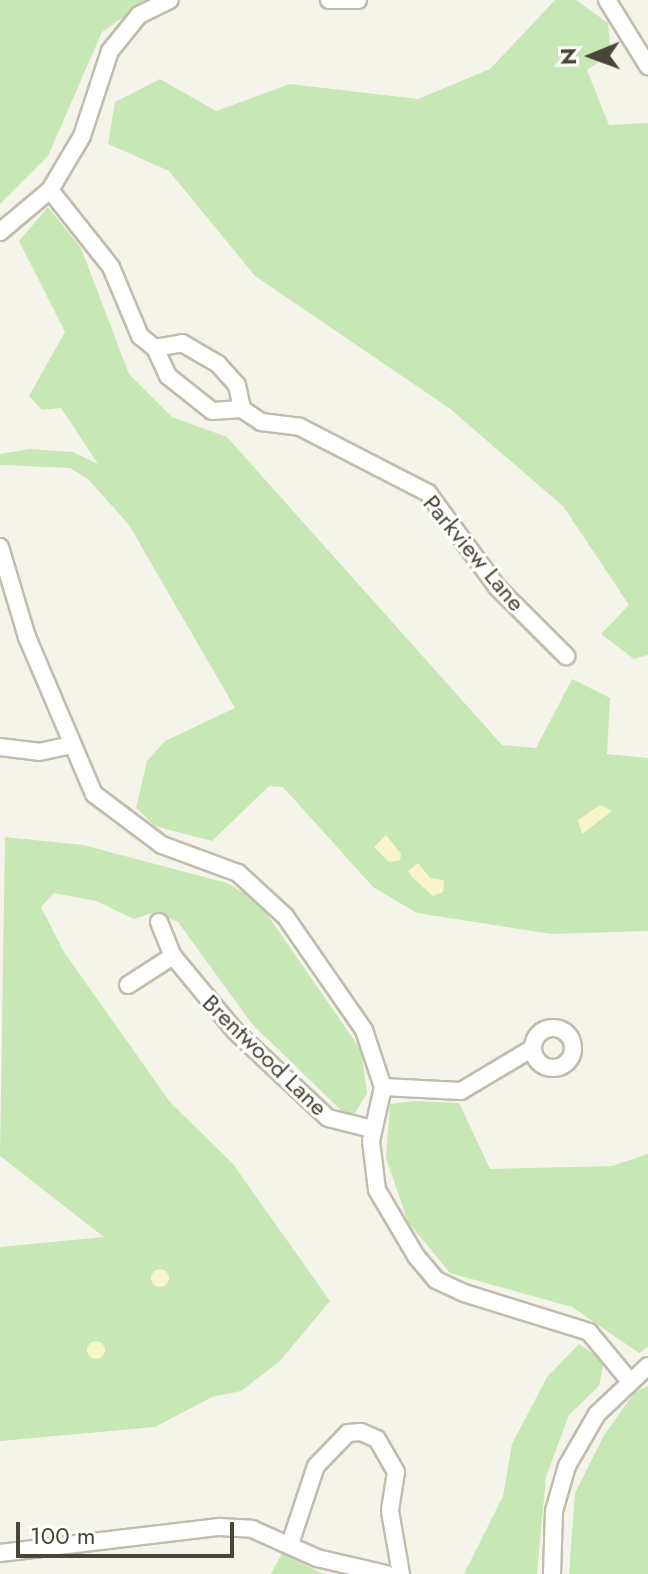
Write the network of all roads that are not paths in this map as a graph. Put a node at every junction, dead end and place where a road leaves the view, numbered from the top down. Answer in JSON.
{"nodes":[{"id":1,"x":170,"y":0,"type":"edge"},
{"id":2,"x":329,"y":0,"type":"edge"},
{"id":3,"x":358,"y":0,"type":"edge"},
{"id":4,"x":607,"y":0,"type":"edge"},
{"id":5,"x":648,"y":66,"type":"edge"},
{"id":6,"x":50,"y":190,"type":"junction"},
{"id":7,"x":0,"y":232,"type":"edge"},
{"id":8,"x":155,"y":348,"type":"junction"},
{"id":9,"x":242,"y":409,"type":"junction"},
{"id":10,"x":0,"y":547,"type":"edge"},
{"id":11,"x":566,"y":656,"type":"dead end"},
{"id":12,"x":72,"y":745,"type":"junction"},
{"id":13,"x":0,"y":747,"type":"edge"},
{"id":14,"x":159,"y":922,"type":"dead end"},
{"id":15,"x":173,"y":956,"type":"junction"},
{"id":16,"x":128,"y":985,"type":"dead end"},
{"id":17,"x":533,"y":1048,"type":"dead end"},
{"id":18,"x":383,"y":1087,"type":"junction"},
{"id":19,"x":372,"y":1129,"type":"junction"},
{"id":20,"x":648,"y":1366,"type":"edge"},
{"id":21,"x":628,"y":1379,"type":"junction"},
{"id":22,"x":290,"y":1544,"type":"junction"},
{"id":23,"x":0,"y":1553,"type":"edge"},
{"id":24,"x":386,"y":1574,"type":"edge"},
{"id":25,"x":401,"y":1574,"type":"edge"},
{"id":26,"x":552,"y":1574,"type":"edge"}],
"edges":[{"from":1,"to":6,"type":"street"},
{"from":2,"to":3,"type":"street"},
{"from":4,"to":5,"type":"street"},
{"from":6,"to":7,"type":"street"},
{"from":6,"to":8,"type":"street","name":"Parkview Lane"},
{"from":8,"to":9,"type":"street","name":"Parkview Lane"},
{"from":8,"to":9,"type":"street"},
{"from":9,"to":11,"type":"street","name":"Parkview Lane"},
{"from":10,"to":12,"type":"street"},
{"from":12,"to":13,"type":"street"},
{"from":12,"to":18,"type":"street"},
{"from":14,"to":15,"type":"street","name":"Brentwood Lane"},
{"from":15,"to":16,"type":"street"},
{"from":15,"to":19,"type":"street","name":"Brentwood Lane"},
{"from":17,"to":18,"type":"street"},
{"from":18,"to":19,"type":"street"},
{"from":19,"to":21,"type":"street"},
{"from":20,"to":21,"type":"street"},
{"from":21,"to":26,"type":"street"},
{"from":22,"to":23,"type":"street"},
{"from":22,"to":24,"type":"street"},
{"from":22,"to":25,"type":"street"}]}
